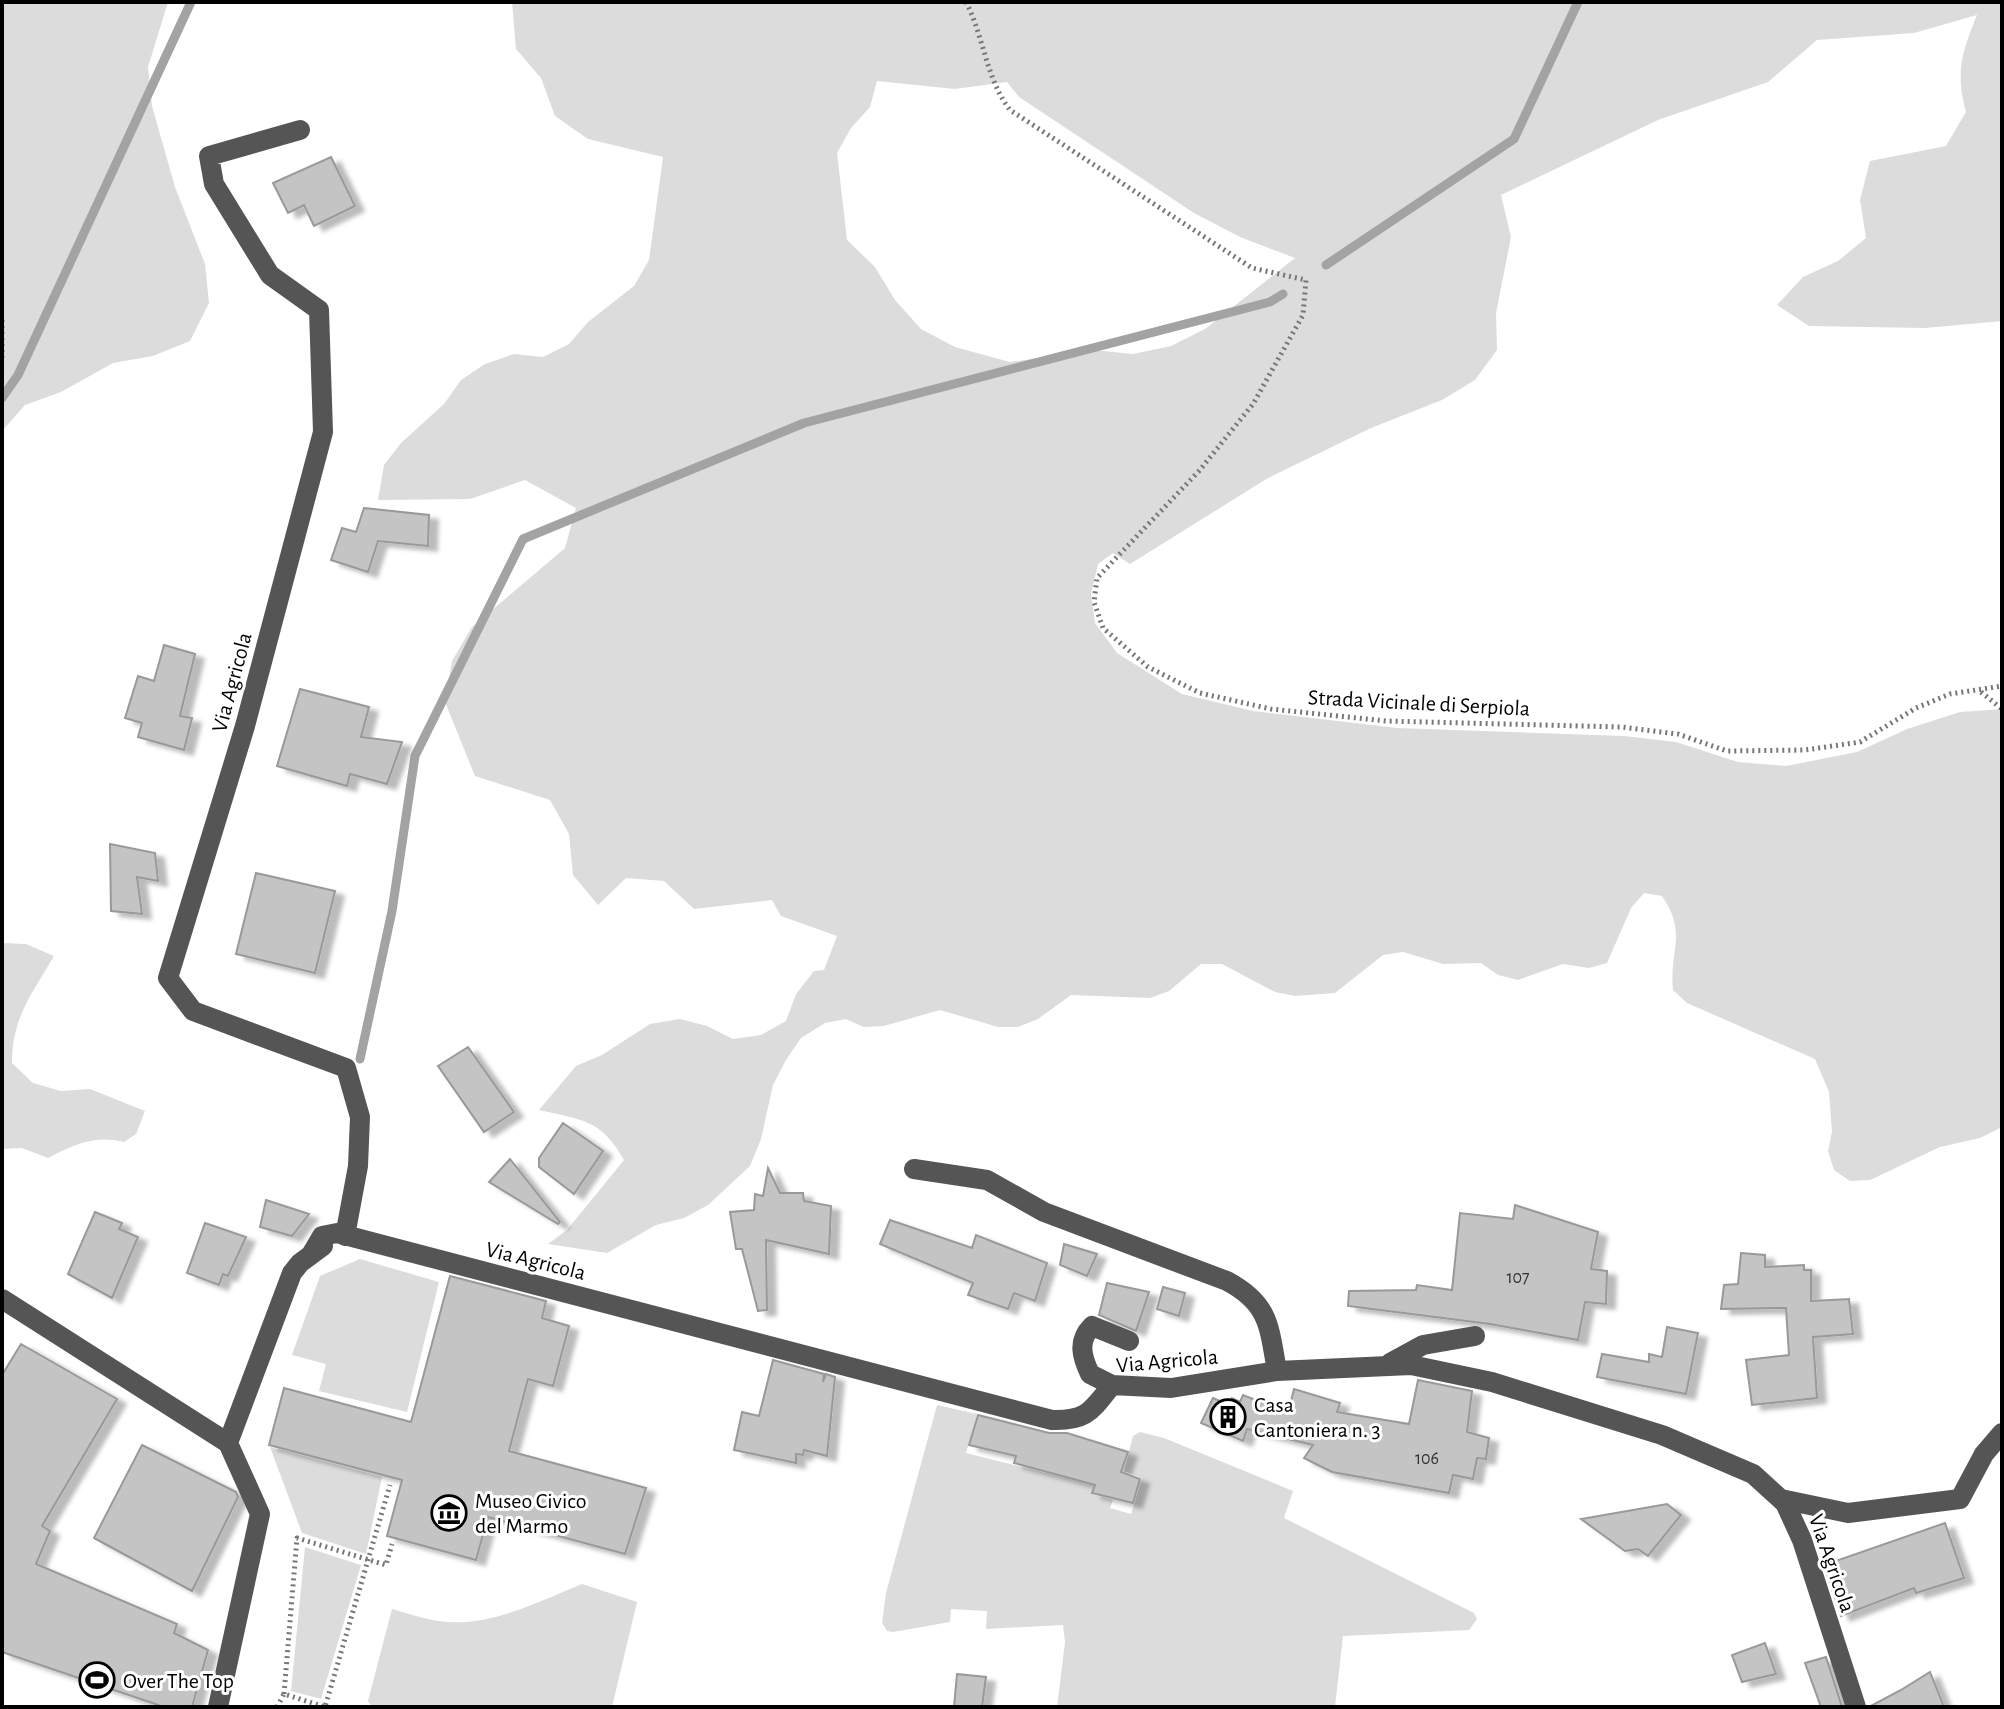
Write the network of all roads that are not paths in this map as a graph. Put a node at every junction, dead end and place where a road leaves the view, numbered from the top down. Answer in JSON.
{"nodes":[{"id":1,"x":300,"y":130,"type":"dead end"},
{"id":2,"x":914,"y":1169,"type":"dead end"},
{"id":3,"x":345,"y":1236,"type":"junction"},
{"id":4,"x":2,"y":1299,"type":"edge"},
{"id":5,"x":1475,"y":1336,"type":"dead end"},
{"id":6,"x":1129,"y":1341,"type":"dead end"},
{"id":7,"x":1375,"y":1367,"type":"junction"},
{"id":8,"x":1277,"y":1371,"type":"junction"},
{"id":9,"x":1112,"y":1385,"type":"junction"},
{"id":10,"x":2002,"y":1433,"type":"edge"},
{"id":11,"x":228,"y":1443,"type":"junction"},
{"id":12,"x":1781,"y":1499,"type":"junction"},
{"id":13,"x":218,"y":1707,"type":"edge"},
{"id":14,"x":1856,"y":1707,"type":"edge"}],
"edges":[{"from":1,"to":3,"type":"street","name":"Via Agricola"},
{"from":2,"to":8,"type":"street"},
{"from":3,"to":9,"type":"street","name":"Via Agricola"},
{"from":3,"to":11,"type":"street"},
{"from":4,"to":11,"type":"street"},
{"from":5,"to":7,"type":"street"},
{"from":6,"to":9,"type":"street"},
{"from":7,"to":8,"type":"street","name":"Via Agricola"},
{"from":7,"to":12,"type":"street","name":"Via Agricola"},
{"from":8,"to":9,"type":"street","name":"Via Agricola"},
{"from":10,"to":12,"type":"street"},
{"from":11,"to":13,"type":"street"},
{"from":12,"to":14,"type":"street","name":"Via Agricola"}]}
